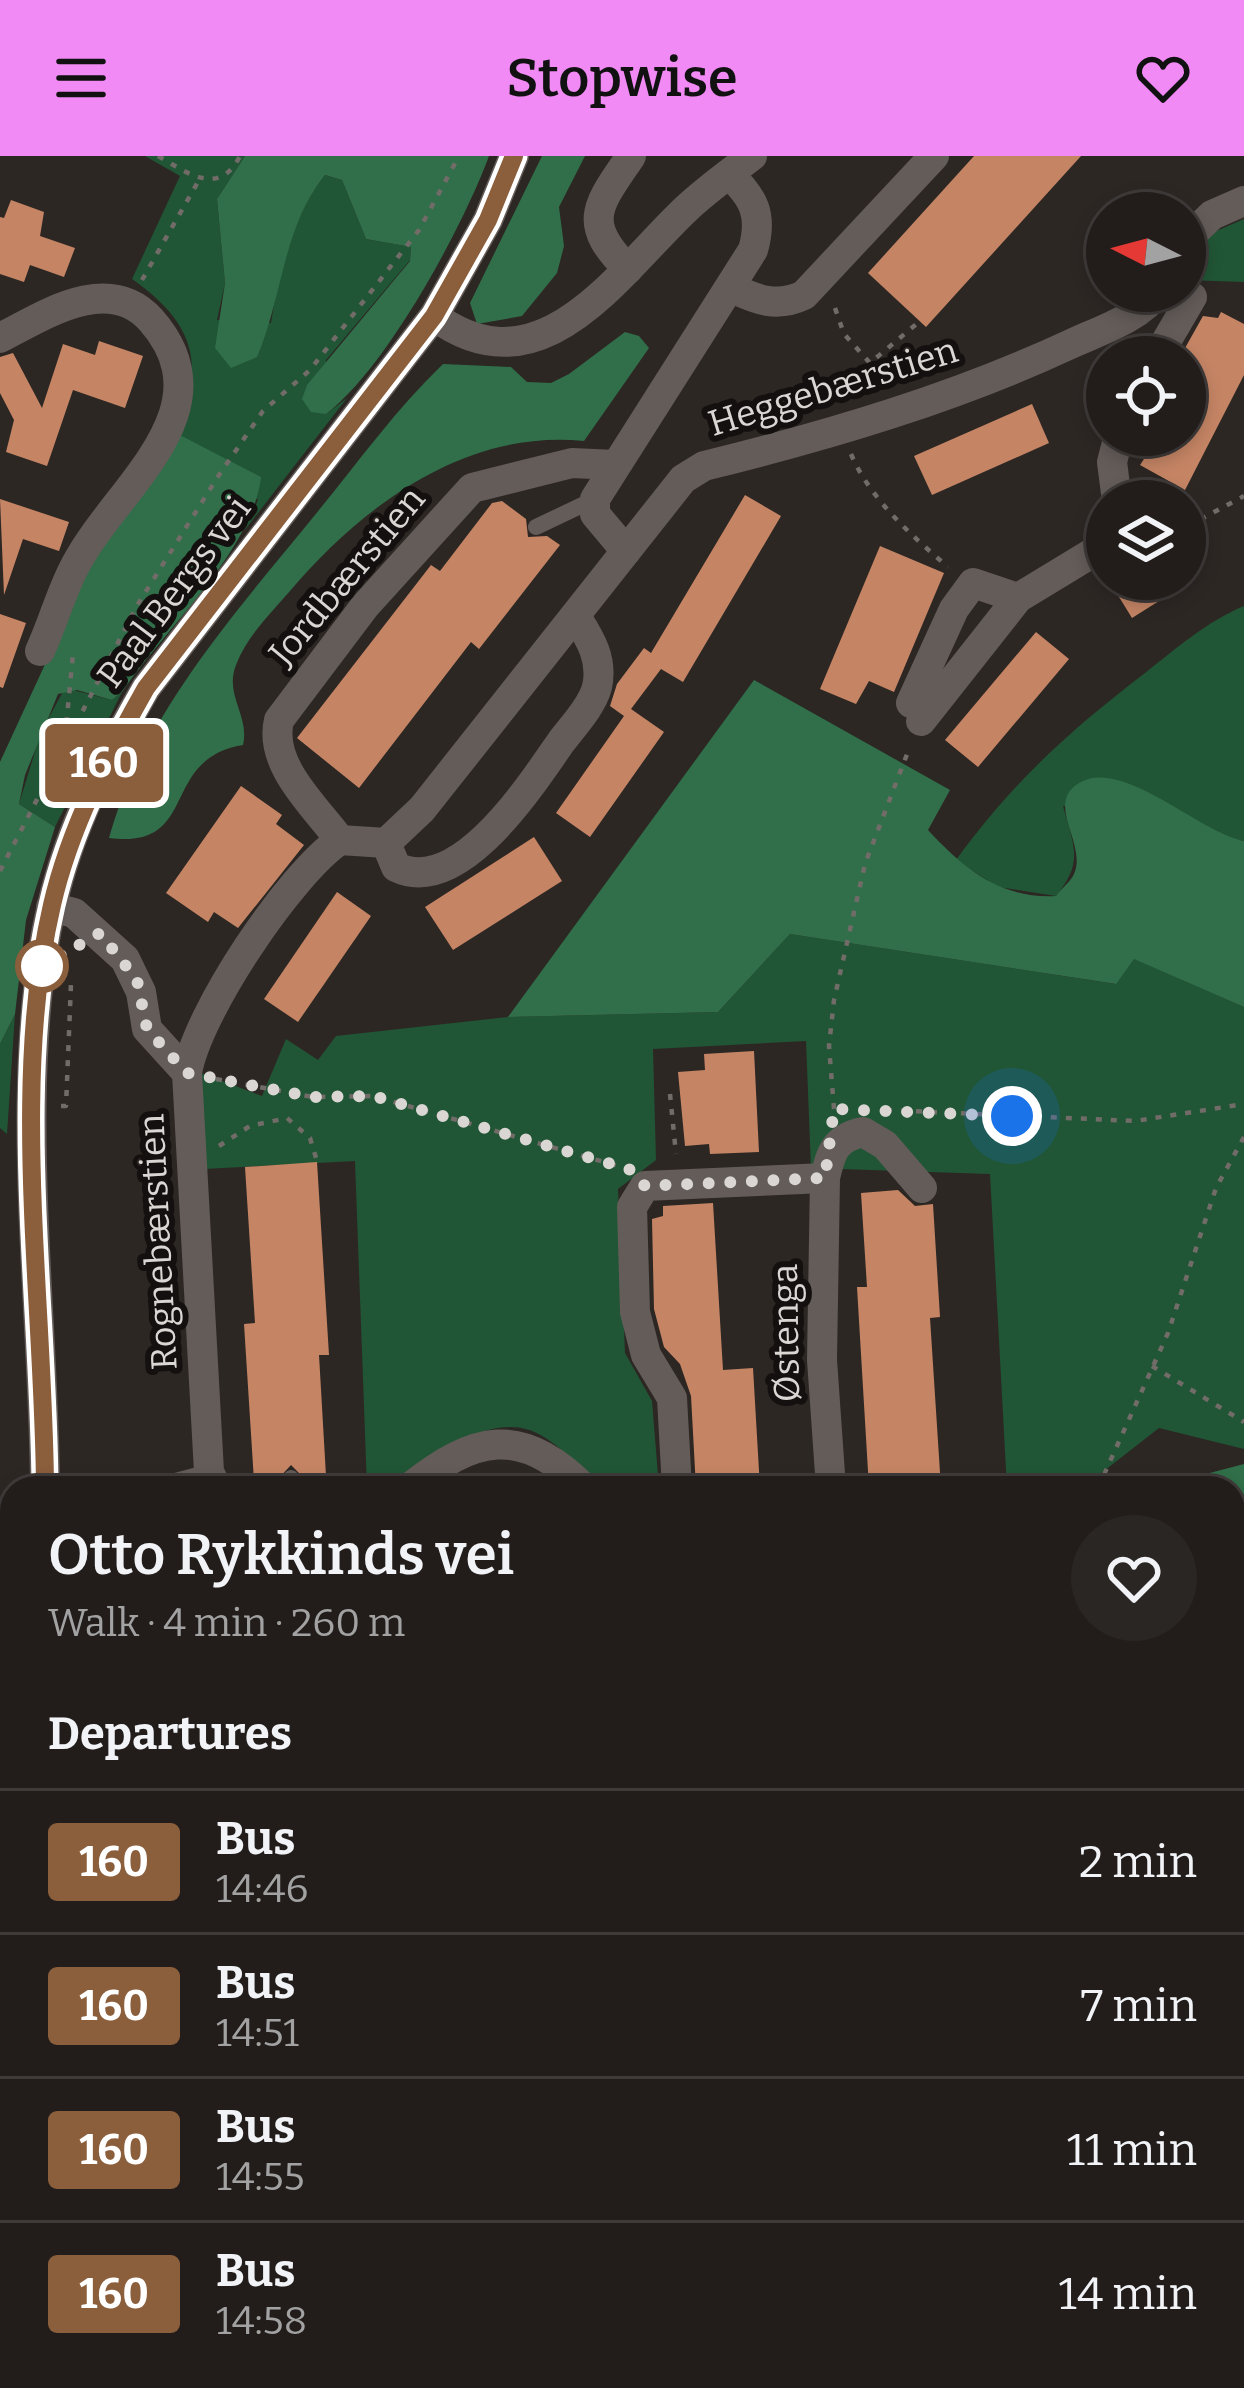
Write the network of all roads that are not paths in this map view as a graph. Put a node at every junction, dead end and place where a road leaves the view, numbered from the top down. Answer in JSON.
{"nodes":[{"id":1,"x":514,"y":156,"type":"edge"},
{"id":2,"x":631,"y":156,"type":"edge"},
{"id":3,"x":934,"y":156,"type":"edge"},
{"id":4,"x":740,"y":165,"type":"edge"},
{"id":5,"x":1244,"y":201,"type":"edge"},
{"id":6,"x":1206,"y":221,"type":"edge"},
{"id":7,"x":628,"y":268,"type":"junction"},
{"id":8,"x":731,"y":288,"type":"junction"},
{"id":9,"x":1137,"y":314,"type":"joint"},
{"id":10,"x":434,"y":316,"type":"junction"},
{"id":11,"x":1145,"y":336,"type":"edge"},
{"id":12,"x":0,"y":338,"type":"edge"},
{"id":13,"x":614,"y":465,"type":"junction"},
{"id":14,"x":595,"y":499,"type":"junction"},
{"id":15,"x":536,"y":527,"type":"dead end"},
{"id":16,"x":626,"y":551,"type":"junction"},
{"id":17,"x":1086,"y":557,"type":"edge"},
{"id":18,"x":1018,"y":598,"type":"junction"},
{"id":19,"x":577,"y":618,"type":"junction"},
{"id":20,"x":40,"y":651,"type":"dead end"},
{"id":21,"x":340,"y":840,"type":"junction"},
{"id":22,"x":386,"y":843,"type":"junction"},
{"id":23,"x":51,"y":907,"type":"junction"},
{"id":24,"x":187,"y":1073,"type":"junction"},
{"id":25,"x":828,"y":1164,"type":"junction"},
{"id":26,"x":922,"y":1188,"type":"dead end"},
{"id":27,"x":45,"y":1476,"type":"edge"},
{"id":28,"x":213,"y":1476,"type":"edge"},
{"id":29,"x":424,"y":1476,"type":"edge"},
{"id":30,"x":572,"y":1476,"type":"edge"},
{"id":31,"x":676,"y":1476,"type":"edge"},
{"id":32,"x":830,"y":1476,"type":"edge"}],
"edges":[{"from":1,"to":10,"type":"street","name":"Paal Bergs vei"},
{"from":2,"to":7,"type":"street"},
{"from":3,"to":8,"type":"street"},
{"from":4,"to":7,"type":"street"},
{"from":4,"to":8,"type":"street"},
{"from":5,"to":6,"type":"street"},
{"from":7,"to":10,"type":"street"},
{"from":8,"to":13,"type":"street"},
{"from":9,"to":11,"type":"street"},
{"from":9,"to":16,"type":"street","name":"Heggebærstien"},
{"from":10,"to":23,"type":"street","name":"Paal Bergs vei"},
{"from":12,"to":20,"type":"street"},
{"from":13,"to":14,"type":"street"},
{"from":13,"to":21,"type":"street","name":"Jordbærstien"},
{"from":14,"to":15,"type":"lane"},
{"from":14,"to":16,"type":"street"},
{"from":16,"to":19,"type":"street","name":"Heggebærstien"},
{"from":17,"to":18,"type":"street"},
{"from":18,"to":18,"type":"street"},
{"from":19,"to":22,"type":"street","name":"Heggebærstien"},
{"from":19,"to":22,"type":"street"},
{"from":21,"to":22,"type":"street"},
{"from":21,"to":24,"type":"street"},
{"from":23,"to":24,"type":"street","name":"Rognebærstien"},
{"from":23,"to":27,"type":"street","name":"Paal Bergs vei"},
{"from":24,"to":28,"type":"street","name":"Rognebærstien"},
{"from":25,"to":26,"type":"street"},
{"from":25,"to":31,"type":"street"},
{"from":25,"to":32,"type":"street","name":"Østenga"},
{"from":29,"to":30,"type":"street"}]}
